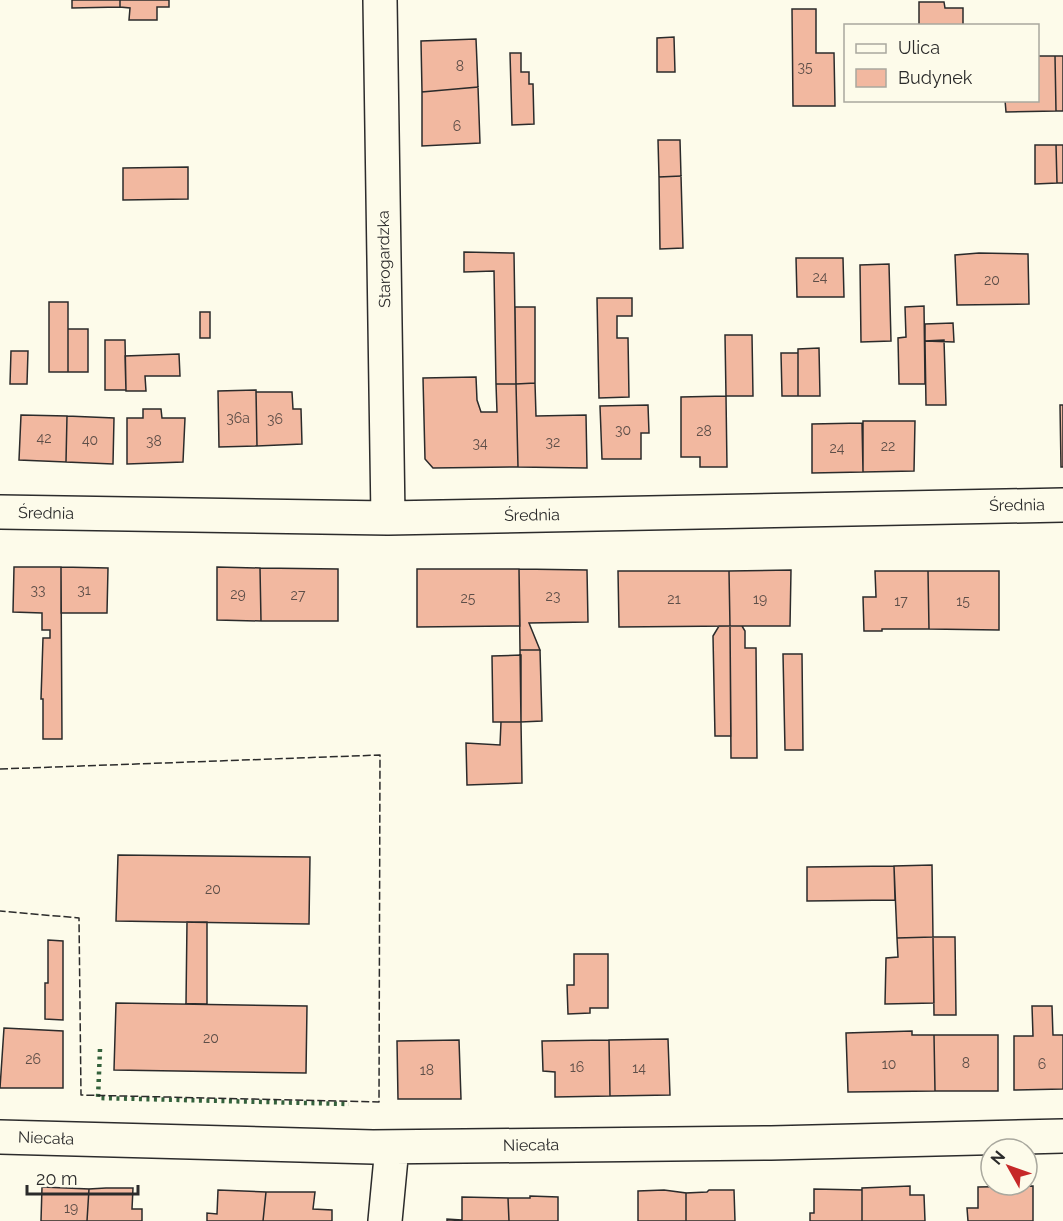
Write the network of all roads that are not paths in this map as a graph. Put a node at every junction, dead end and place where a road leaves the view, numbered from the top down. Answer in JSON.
{"nodes":[{"id":1,"x":380,"y":0,"type":"edge"},
{"id":2,"x":1063,"y":504,"type":"edge"},
{"id":3,"x":0,"y":512,"type":"edge"},
{"id":4,"x":388,"y":518,"type":"junction"},
{"id":5,"x":1063,"y":1136,"type":"edge"},
{"id":6,"x":0,"y":1137,"type":"edge"},
{"id":7,"x":392,"y":1147,"type":"junction"},
{"id":8,"x":385,"y":1221,"type":"edge"}],
"edges":[{"from":1,"to":4,"type":"street","name":"Starogardzka"},
{"from":2,"to":4,"type":"street","name":"Średnia"},
{"from":3,"to":4,"type":"street","name":"Średnia"},
{"from":5,"to":7,"type":"street","name":"Niecała"},
{"from":6,"to":7,"type":"street","name":"Niecała"},
{"from":7,"to":8,"type":"street"}]}
